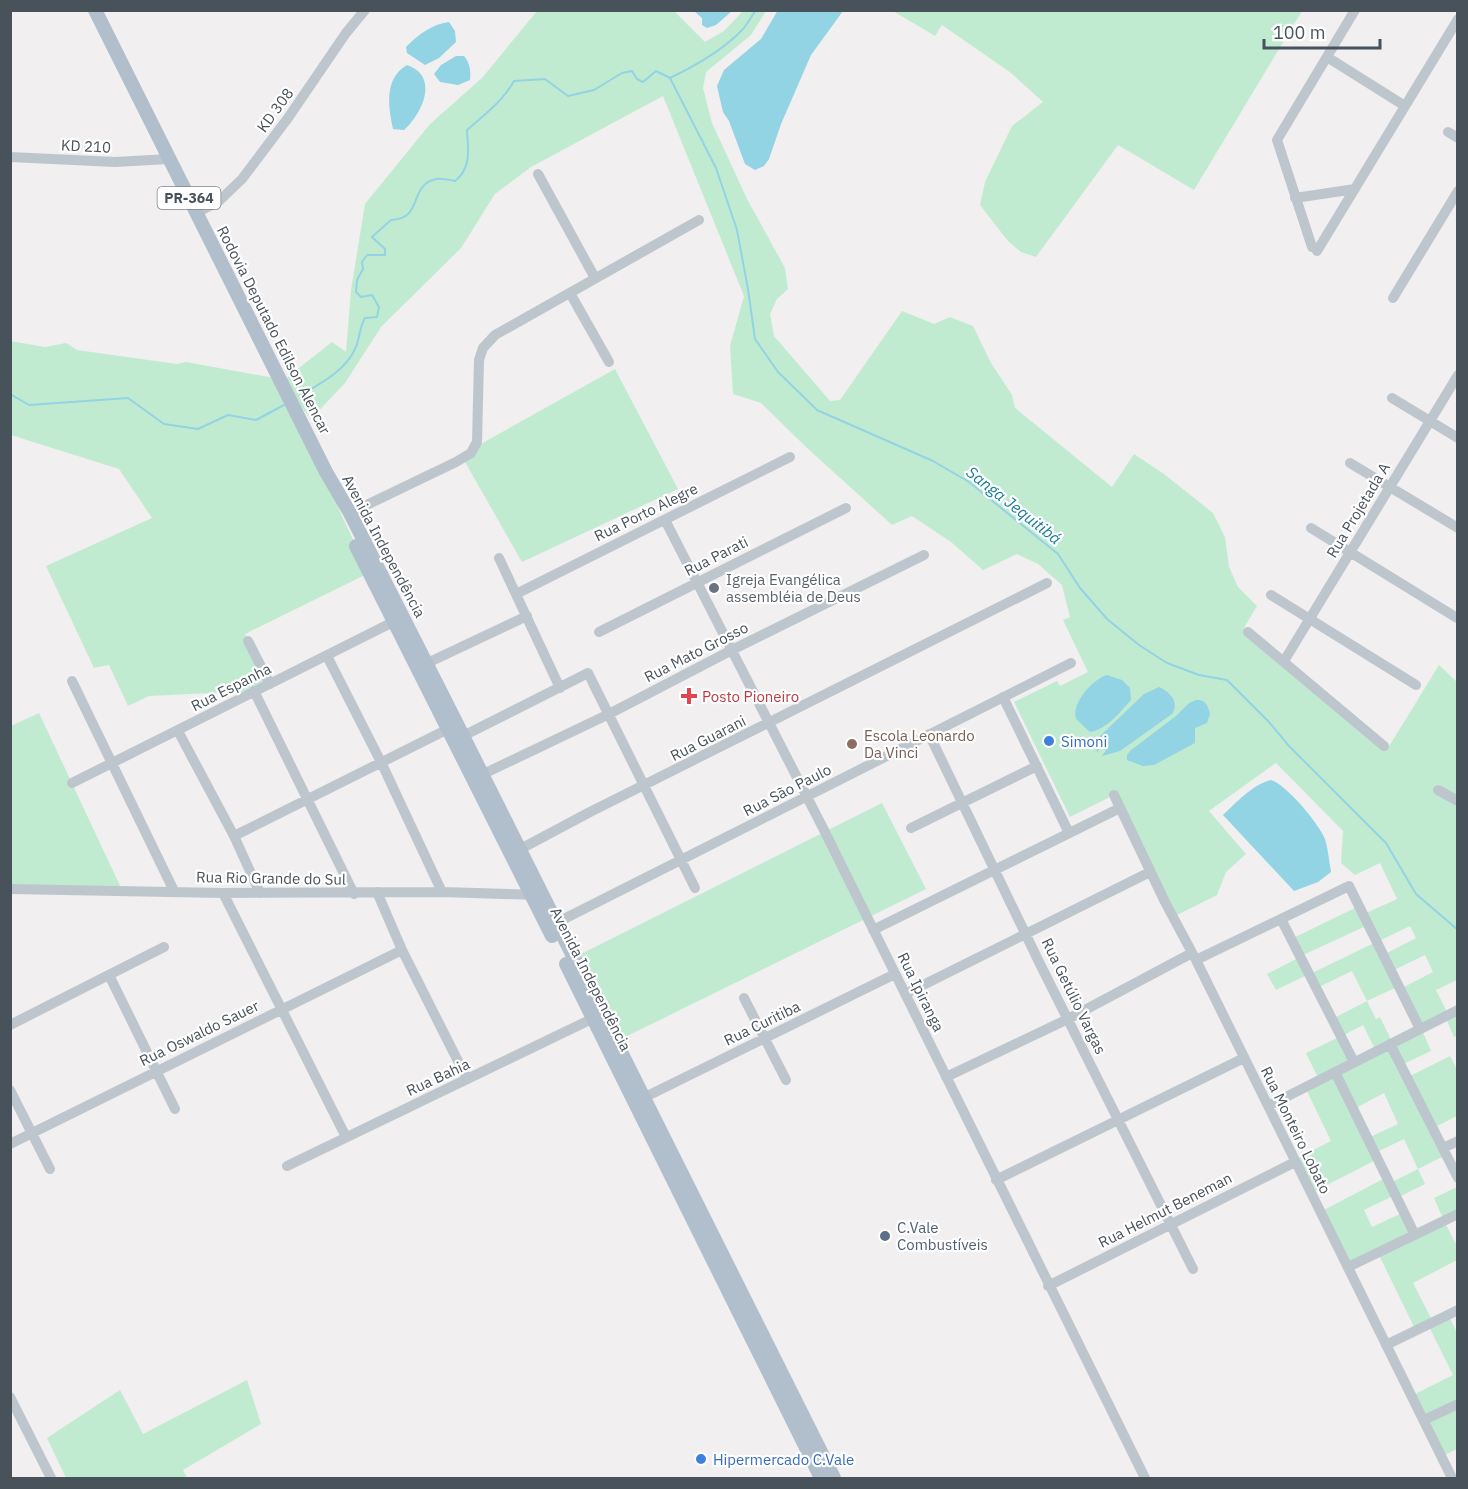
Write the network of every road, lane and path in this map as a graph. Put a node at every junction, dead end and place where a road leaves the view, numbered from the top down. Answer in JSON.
{"nodes":[{"id":1,"x":95,"y":10,"type":"edge"},
{"id":2,"x":365,"y":10,"type":"edge"},
{"id":3,"x":1355,"y":10,"type":"edge"},
{"id":4,"x":1458,"y":19,"type":"edge"},
{"id":5,"x":1327,"y":57,"type":"junction"},
{"id":6,"x":1405,"y":106,"type":"junction"},
{"id":7,"x":10,"y":157,"type":"edge"},
{"id":8,"x":165,"y":159,"type":"junction"},
{"id":9,"x":538,"y":174,"type":"dead end"},
{"id":10,"x":1355,"y":189,"type":"junction"},
{"id":11,"x":1458,"y":191,"type":"edge"},
{"id":12,"x":1295,"y":198,"type":"junction"},
{"id":13,"x":196,"y":213,"type":"junction"},
{"id":14,"x":699,"y":220,"type":"dead end"},
{"id":15,"x":595,"y":278,"type":"junction"},
{"id":16,"x":570,"y":292,"type":"junction"},
{"id":17,"x":1393,"y":298,"type":"dead end"},
{"id":18,"x":609,"y":362,"type":"dead end"},
{"id":19,"x":1458,"y":375,"type":"edge"},
{"id":20,"x":1392,"y":398,"type":"dead end"},
{"id":21,"x":1429,"y":421,"type":"junction"},
{"id":22,"x":1458,"y":438,"type":"edge"},
{"id":23,"x":790,"y":457,"type":"dead end"},
{"id":24,"x":1350,"y":463,"type":"dead end"},
{"id":25,"x":326,"y":472,"type":"junction"},
{"id":26,"x":1389,"y":487,"type":"junction"},
{"id":27,"x":846,"y":508,"type":"dead end"},
{"id":28,"x":350,"y":513,"type":"junction"},
{"id":29,"x":665,"y":520,"type":"junction"},
{"id":30,"x":1311,"y":528,"type":"dead end"},
{"id":31,"x":1458,"y":528,"type":"edge"},
{"id":32,"x":1349,"y":553,"type":"junction"},
{"id":33,"x":924,"y":555,"type":"dead end"},
{"id":34,"x":499,"y":558,"type":"dead end"},
{"id":35,"x":697,"y":582,"type":"junction"},
{"id":36,"x":1047,"y":583,"type":"dead end"},
{"id":37,"x":516,"y":594,"type":"junction"},
{"id":38,"x":1272,"y":595,"type":"dead end"},
{"id":39,"x":387,"y":598,"type":"junction"},
{"id":40,"x":526,"y":616,"type":"junction"},
{"id":41,"x":1457,"y":618,"type":"edge"},
{"id":42,"x":1310,"y":619,"type":"junction"},
{"id":43,"x":398,"y":620,"type":"junction"},
{"id":44,"x":599,"y":632,"type":"dead end"},
{"id":45,"x":1248,"y":632,"type":"dead end"},
{"id":46,"x":248,"y":641,"type":"dead end"},
{"id":47,"x":732,"y":650,"type":"junction"},
{"id":48,"x":327,"y":656,"type":"junction"},
{"id":49,"x":1284,"y":661,"type":"junction"},
{"id":50,"x":1071,"y":663,"type":"dead end"},
{"id":51,"x":422,"y":666,"type":"junction"},
{"id":52,"x":72,"y":681,"type":"dead end"},
{"id":53,"x":270,"y":684,"type":"junction"},
{"id":54,"x":1416,"y":685,"type":"dead end"},
{"id":55,"x":560,"y":688,"type":"junction"},
{"id":56,"x":254,"y":692,"type":"junction"},
{"id":57,"x":1003,"y":697,"type":"junction"},
{"id":58,"x":608,"y":715,"type":"junction"},
{"id":59,"x":769,"y":723,"type":"junction"},
{"id":60,"x":456,"y":730,"type":"junction"},
{"id":61,"x":178,"y":731,"type":"junction"},
{"id":62,"x":929,"y":734,"type":"junction"},
{"id":63,"x":1384,"y":746,"type":"dead end"},
{"id":64,"x":381,"y":762,"type":"junction"},
{"id":65,"x":111,"y":764,"type":"junction"},
{"id":66,"x":1037,"y":766,"type":"junction"},
{"id":67,"x":477,"y":777,"type":"junction"},
{"id":68,"x":72,"y":783,"type":"dead end"},
{"id":69,"x":645,"y":786,"type":"junction"},
{"id":70,"x":1438,"y":790,"type":"dead end"},
{"id":71,"x":1113,"y":795,"type":"dead end"},
{"id":72,"x":807,"y":797,"type":"junction"},
{"id":73,"x":308,"y":800,"type":"junction"},
{"id":74,"x":1458,"y":801,"type":"edge"},
{"id":75,"x":963,"y":803,"type":"junction"},
{"id":76,"x":1119,"y":808,"type":"junction"},
{"id":77,"x":911,"y":828,"type":"dead end"},
{"id":78,"x":1069,"y":833,"type":"junction"},
{"id":79,"x":234,"y":836,"type":"junction"},
{"id":80,"x":515,"y":852,"type":"junction"},
{"id":81,"x":681,"y":860,"type":"junction"},
{"id":82,"x":995,"y":869,"type":"junction"},
{"id":83,"x":1150,"y":872,"type":"junction"},
{"id":84,"x":695,"y":888,"type":"dead end"},
{"id":85,"x":10,"y":889,"type":"edge"},
{"id":86,"x":174,"y":891,"type":"junction"},
{"id":87,"x":376,"y":892,"type":"junction"},
{"id":88,"x":442,"y":892,"type":"junction"},
{"id":89,"x":223,"y":893,"type":"junction"},
{"id":90,"x":260,"y":893,"type":"junction"},
{"id":91,"x":354,"y":894,"type":"junction"},
{"id":92,"x":536,"y":895,"type":"junction"},
{"id":93,"x":1281,"y":919,"type":"junction"},
{"id":94,"x":551,"y":925,"type":"junction"},
{"id":95,"x":873,"y":930,"type":"junction"},
{"id":96,"x":1027,"y":934,"type":"junction"},
{"id":97,"x":164,"y":947,"type":"dead end"},
{"id":98,"x":402,"y":950,"type":"junction"},
{"id":99,"x":1194,"y":957,"type":"junction"},
{"id":100,"x":895,"y":974,"type":"junction"},
{"id":101,"x":109,"y":975,"type":"junction"},
{"id":102,"x":905,"y":994,"type":"junction"},
{"id":103,"x":744,"y":998,"type":"dead end"},
{"id":104,"x":282,"y":1009,"type":"junction"},
{"id":105,"x":1458,"y":1010,"type":"edge"},
{"id":106,"x":597,"y":1017,"type":"junction"},
{"id":107,"x":1068,"y":1018,"type":"junction"},
{"id":108,"x":10,"y":1025,"type":"edge"},
{"id":109,"x":1420,"y":1029,"type":"junction"},
{"id":110,"x":765,"y":1038,"type":"junction"},
{"id":111,"x":1390,"y":1044,"type":"junction"},
{"id":112,"x":1244,"y":1058,"type":"junction"},
{"id":113,"x":1354,"y":1062,"type":"junction"},
{"id":114,"x":156,"y":1071,"type":"junction"},
{"id":115,"x":1335,"y":1072,"type":"junction"},
{"id":116,"x":946,"y":1077,"type":"junction"},
{"id":117,"x":467,"y":1079,"type":"junction"},
{"id":118,"x":786,"y":1080,"type":"dead end"},
{"id":119,"x":10,"y":1090,"type":"edge"},
{"id":120,"x":639,"y":1101,"type":"junction"},
{"id":121,"x":1268,"y":1106,"type":"junction"},
{"id":122,"x":175,"y":1109,"type":"dead end"},
{"id":123,"x":1118,"y":1120,"type":"junction"},
{"id":124,"x":32,"y":1134,"type":"junction"},
{"id":125,"x":346,"y":1137,"type":"junction"},
{"id":126,"x":658,"y":1140,"type":"junction"},
{"id":127,"x":1458,"y":1141,"type":"edge"},
{"id":128,"x":10,"y":1144,"type":"edge"},
{"id":129,"x":1443,"y":1148,"type":"junction"},
{"id":130,"x":1296,"y":1162,"type":"junction"},
{"id":131,"x":287,"y":1166,"type":"dead end"},
{"id":132,"x":50,"y":1169,"type":"dead end"},
{"id":133,"x":1458,"y":1178,"type":"edge"},
{"id":134,"x":996,"y":1180,"type":"junction"},
{"id":135,"x":1458,"y":1214,"type":"edge"},
{"id":136,"x":1171,"y":1224,"type":"junction"},
{"id":137,"x":1415,"y":1235,"type":"junction"},
{"id":138,"x":1348,"y":1267,"type":"junction"},
{"id":139,"x":1193,"y":1269,"type":"dead end"},
{"id":140,"x":1048,"y":1286,"type":"junction"},
{"id":141,"x":1458,"y":1310,"type":"edge"},
{"id":142,"x":1386,"y":1345,"type":"junction"},
{"id":143,"x":10,"y":1397,"type":"edge"},
{"id":144,"x":1458,"y":1404,"type":"edge"},
{"id":145,"x":1424,"y":1420,"type":"junction"},
{"id":146,"x":51,"y":1479,"type":"edge"},
{"id":147,"x":821,"y":1479,"type":"edge"},
{"id":148,"x":834,"y":1479,"type":"edge"},
{"id":149,"x":1145,"y":1479,"type":"edge"},
{"id":150,"x":1452,"y":1479,"type":"edge"}],
"edges":[{"from":1,"to":8,"type":"main road","name":"Rodovia Deputado Edilson Alencar","number":"PR-364"},
{"from":2,"to":13,"type":"street","name":"KD 308","number":"KD 308"},
{"from":3,"to":5,"type":"street"},
{"from":4,"to":6,"type":"street"},
{"from":5,"to":6,"type":"street"},
{"from":5,"to":12,"type":"street"},
{"from":6,"to":10,"type":"street"},
{"from":7,"to":8,"type":"street","name":"KD 210","number":"KD 210"},
{"from":8,"to":13,"type":"main road","name":"Rodovia Deputado Edilson Alencar","number":"PR-364"},
{"from":9,"to":15,"type":"street"},
{"from":10,"to":12,"type":"street"},
{"from":10,"to":12,"type":"street"},
{"from":11,"to":17,"type":"street"},
{"from":13,"to":25,"type":"main road","name":"Rodovia Deputado Edilson Alencar","number":"PR-364"},
{"from":14,"to":15,"type":"street"},
{"from":15,"to":16,"type":"street"},
{"from":16,"to":18,"type":"street"},
{"from":16,"to":28,"type":"street"},
{"from":19,"to":21,"type":"street","name":"Rua Projetada A"},
{"from":20,"to":21,"type":"street"},
{"from":21,"to":22,"type":"street"},
{"from":21,"to":26,"type":"street","name":"Rua Projetada A"},
{"from":23,"to":29,"type":"street","name":"Rua Porto Alegre"},
{"from":24,"to":26,"type":"street"},
{"from":25,"to":28,"type":"main road","name":"Avenida Independência"},
{"from":25,"to":39,"type":"main road","name":"Avenida Independência"},
{"from":26,"to":31,"type":"street"},
{"from":26,"to":32,"type":"street","name":"Rua Projetada A"},
{"from":27,"to":35,"type":"street","name":"Rua Parati"},
{"from":28,"to":39,"type":"main road","name":"Avenida Independência"},
{"from":29,"to":35,"type":"street","name":"Rua Ipiranga"},
{"from":29,"to":37,"type":"street","name":"Rua Porto Alegre"},
{"from":30,"to":32,"type":"street"},
{"from":32,"to":41,"type":"street"},
{"from":32,"to":42,"type":"street","name":"Rua Projetada A"},
{"from":33,"to":47,"type":"street","name":"Rua Mato Grosso"},
{"from":34,"to":37,"type":"street"},
{"from":35,"to":44,"type":"street","name":"Rua Parati"},
{"from":35,"to":47,"type":"street","name":"Rua Ipiranga"},
{"from":36,"to":59,"type":"street","name":"Rua Guarani"},
{"from":37,"to":40,"type":"street"},
{"from":38,"to":42,"type":"street"},
{"from":39,"to":43,"type":"main road","name":"Avenida Independência"},
{"from":40,"to":51,"type":"street"},
{"from":40,"to":55,"type":"street"},
{"from":42,"to":49,"type":"street","name":"Rua Projetada A"},
{"from":42,"to":54,"type":"street"},
{"from":43,"to":48,"type":"street","name":"Rua Espanha"},
{"from":43,"to":51,"type":"main road","name":"Avenida Independência"},
{"from":45,"to":49,"type":"street"},
{"from":46,"to":53,"type":"street"},
{"from":47,"to":58,"type":"street","name":"Rua Mato Grosso"},
{"from":47,"to":59,"type":"street","name":"Rua Ipiranga"},
{"from":48,"to":53,"type":"street","name":"Rua Espanha"},
{"from":48,"to":64,"type":"street"},
{"from":49,"to":63,"type":"street"},
{"from":50,"to":57,"type":"street","name":"Rua São Paulo"},
{"from":51,"to":60,"type":"main road","name":"Avenida Independência"},
{"from":52,"to":65,"type":"street"},
{"from":53,"to":56,"type":"street","name":"Rua Espanha"},
{"from":55,"to":58,"type":"street"},
{"from":55,"to":60,"type":"street"},
{"from":56,"to":61,"type":"street","name":"Rua Espanha"},
{"from":56,"to":73,"type":"street"},
{"from":57,"to":62,"type":"street","name":"Rua São Paulo"},
{"from":57,"to":66,"type":"street"},
{"from":58,"to":67,"type":"street","name":"Rua Mato Grosso"},
{"from":58,"to":69,"type":"street"},
{"from":59,"to":69,"type":"street","name":"Rua Guarani"},
{"from":59,"to":72,"type":"street","name":"Rua Ipiranga"},
{"from":60,"to":64,"type":"street"},
{"from":60,"to":67,"type":"main road","name":"Avenida Independência"},
{"from":61,"to":65,"type":"street","name":"Rua Espanha"},
{"from":61,"to":79,"type":"street"},
{"from":62,"to":72,"type":"street","name":"Rua São Paulo"},
{"from":62,"to":75,"type":"street","name":"Rua Getúlio Vargas"},
{"from":64,"to":73,"type":"street"},
{"from":64,"to":88,"type":"street"},
{"from":65,"to":68,"type":"street","name":"Rua Espanha"},
{"from":65,"to":86,"type":"street"},
{"from":66,"to":75,"type":"street"},
{"from":66,"to":78,"type":"street"},
{"from":67,"to":80,"type":"main road","name":"Avenida Independência"},
{"from":69,"to":80,"type":"street","name":"Rua Guarani"},
{"from":69,"to":81,"type":"street"},
{"from":70,"to":74,"type":"street"},
{"from":71,"to":76,"type":"street","name":"Rua Monteiro Lobato"},
{"from":72,"to":81,"type":"street","name":"Rua São Paulo"},
{"from":72,"to":95,"type":"street","name":"Rua Ipiranga"},
{"from":73,"to":79,"type":"street"},
{"from":73,"to":91,"type":"street"},
{"from":75,"to":77,"type":"street"},
{"from":75,"to":82,"type":"street","name":"Rua Getúlio Vargas"},
{"from":76,"to":78,"type":"street"},
{"from":76,"to":83,"type":"street","name":"Rua Monteiro Lobato"},
{"from":78,"to":82,"type":"street"},
{"from":79,"to":90,"type":"street"},
{"from":80,"to":92,"type":"main road","name":"Avenida Independência"},
{"from":81,"to":84,"type":"street"},
{"from":81,"to":94,"type":"street","name":"Rua São Paulo"},
{"from":82,"to":95,"type":"street"},
{"from":82,"to":96,"type":"street","name":"Rua Getúlio Vargas"},
{"from":83,"to":96,"type":"street"},
{"from":83,"to":99,"type":"street","name":"Rua Monteiro Lobato"},
{"from":85,"to":86,"type":"street","name":"Rua Rio Grande do Sul"},
{"from":86,"to":89,"type":"street","name":"Rua Rio Grande do Sul"},
{"from":87,"to":88,"type":"street","name":"Rua Rio Grande do Sul"},
{"from":87,"to":91,"type":"street","name":"Rua Rio Grande do Sul"},
{"from":87,"to":98,"type":"street"},
{"from":88,"to":92,"type":"street","name":"Rua Rio Grande do Sul"},
{"from":89,"to":90,"type":"street","name":"Rua Rio Grande do Sul"},
{"from":89,"to":104,"type":"street"},
{"from":90,"to":91,"type":"street","name":"Rua Rio Grande do Sul"},
{"from":92,"to":94,"type":"main road","name":"Avenida Independência"},
{"from":93,"to":99,"type":"street"},
{"from":93,"to":109,"type":"street"},
{"from":93,"to":113,"type":"street"},
{"from":94,"to":106,"type":"main road","name":"Avenida Independência"},
{"from":95,"to":100,"type":"street","name":"Rua Ipiranga"},
{"from":96,"to":102,"type":"street"},
{"from":96,"to":107,"type":"street","name":"Rua Getúlio Vargas"},
{"from":97,"to":101,"type":"street"},
{"from":98,"to":104,"type":"street","name":"Rua Oswaldo Sauer"},
{"from":98,"to":117,"type":"street"},
{"from":99,"to":107,"type":"street"},
{"from":99,"to":112,"type":"street","name":"Rua Monteiro Lobato"},
{"from":100,"to":102,"type":"street","name":"Rua Ipiranga"},
{"from":100,"to":110,"type":"street","name":"Rua Curitiba"},
{"from":101,"to":108,"type":"street"},
{"from":101,"to":114,"type":"street"},
{"from":102,"to":116,"type":"street","name":"Rua Ipiranga"},
{"from":103,"to":110,"type":"street"},
{"from":104,"to":114,"type":"street","name":"Rua Oswaldo Sauer"},
{"from":104,"to":125,"type":"street"},
{"from":105,"to":109,"type":"street"},
{"from":106,"to":117,"type":"street","name":"Rua Bahia"},
{"from":106,"to":120,"type":"main road","name":"Avenida Independência"},
{"from":107,"to":116,"type":"street"},
{"from":107,"to":123,"type":"street","name":"Rua Getúlio Vargas"},
{"from":109,"to":111,"type":"street"},
{"from":110,"to":118,"type":"street"},
{"from":110,"to":120,"type":"street","name":"Rua Curitiba"},
{"from":111,"to":113,"type":"street"},
{"from":111,"to":129,"type":"street"},
{"from":112,"to":121,"type":"street","name":"Rua Monteiro Lobato"},
{"from":112,"to":123,"type":"street"},
{"from":113,"to":115,"type":"street"},
{"from":114,"to":122,"type":"street"},
{"from":114,"to":124,"type":"street","name":"Rua Oswaldo Sauer"},
{"from":115,"to":121,"type":"street"},
{"from":115,"to":137,"type":"street"},
{"from":116,"to":134,"type":"street","name":"Rua Ipiranga"},
{"from":117,"to":125,"type":"street","name":"Rua Bahia"},
{"from":119,"to":124,"type":"street"},
{"from":120,"to":126,"type":"main road","name":"Avenida Independência"},
{"from":121,"to":130,"type":"street","name":"Rua Monteiro Lobato"},
{"from":123,"to":134,"type":"street"},
{"from":123,"to":136,"type":"street","name":"Rua Getúlio Vargas"},
{"from":124,"to":128,"type":"street","name":"Rua Oswaldo Sauer"},
{"from":124,"to":132,"type":"street"},
{"from":125,"to":131,"type":"street","name":"Rua Bahia"},
{"from":126,"to":147,"type":"main road","name":"Avenida Independência"},
{"from":126,"to":148,"type":"main road","name":"Avenida Independência"},
{"from":127,"to":129,"type":"street"},
{"from":129,"to":133,"type":"street"},
{"from":130,"to":136,"type":"street","name":"Rua Helmut Beneman"},
{"from":130,"to":138,"type":"street","name":"Rua Monteiro Lobato"},
{"from":134,"to":140,"type":"street","name":"Rua Ipiranga"},
{"from":135,"to":137,"type":"street"},
{"from":136,"to":139,"type":"street","name":"Rua Getúlio Vargas"},
{"from":136,"to":140,"type":"street","name":"Rua Helmut Beneman"},
{"from":137,"to":138,"type":"street"},
{"from":138,"to":142,"type":"street","name":"Rua Monteiro Lobato"},
{"from":140,"to":149,"type":"street","name":"Rua Ipiranga"},
{"from":141,"to":142,"type":"street"},
{"from":142,"to":145,"type":"street","name":"Rua Monteiro Lobato"},
{"from":143,"to":146,"type":"street"},
{"from":144,"to":145,"type":"street"},
{"from":145,"to":150,"type":"street","name":"Rua Monteiro Lobato"}]}
